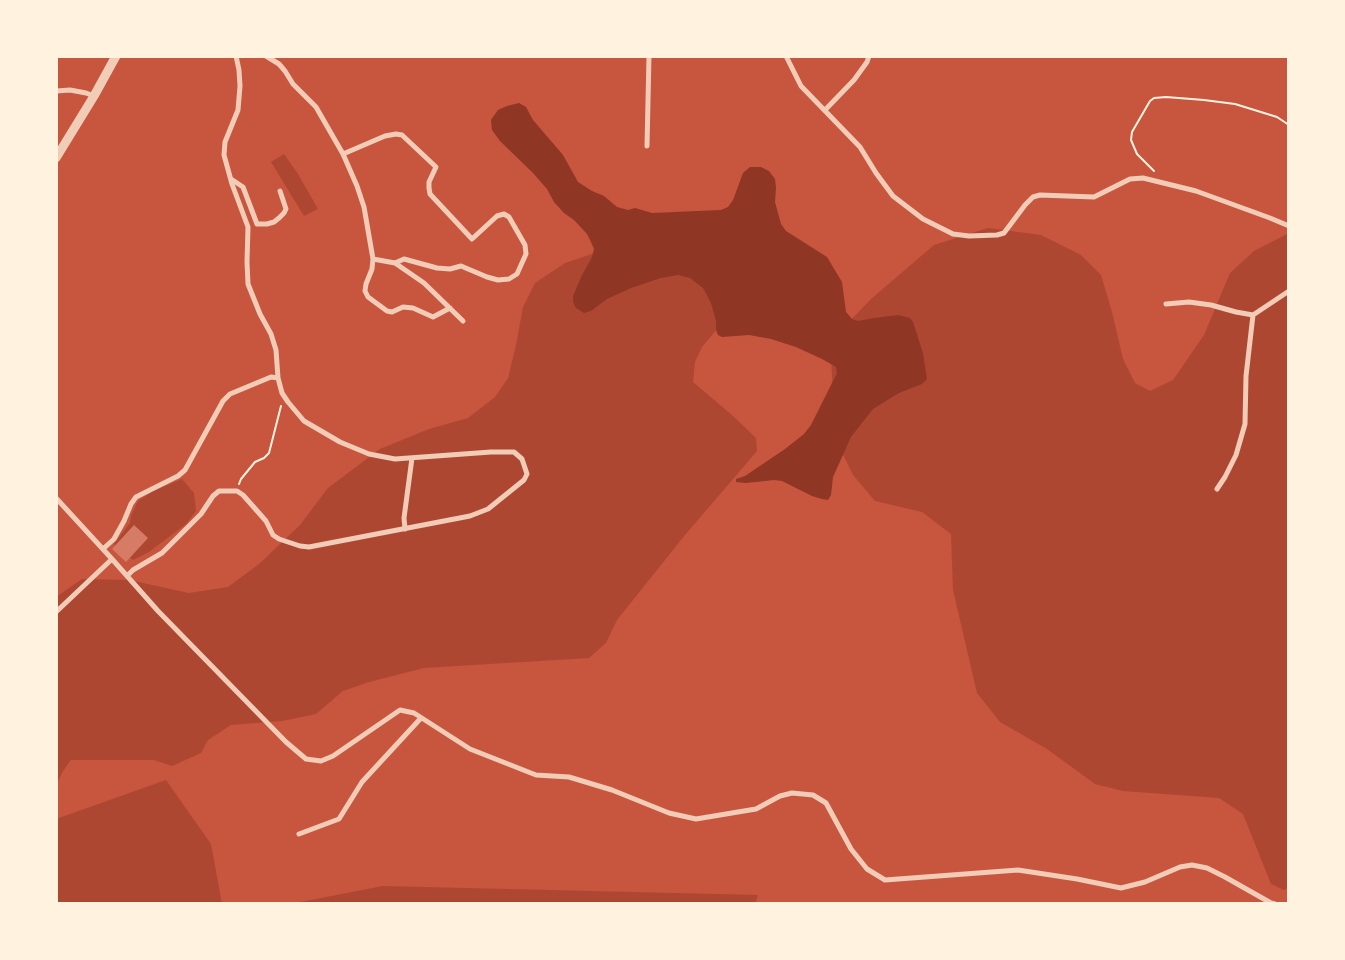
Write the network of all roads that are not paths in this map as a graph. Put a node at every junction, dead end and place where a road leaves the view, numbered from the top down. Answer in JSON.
{"nodes":[{"id":1,"x":116,"y":56,"type":"edge"},
{"id":2,"x":236,"y":56,"type":"edge"},
{"id":3,"x":266,"y":56,"type":"edge"},
{"id":4,"x":649,"y":56,"type":"edge"},
{"id":5,"x":786,"y":56,"type":"edge"},
{"id":6,"x":869,"y":56,"type":"edge"},
{"id":7,"x":56,"y":91,"type":"edge"},
{"id":8,"x":94,"y":96,"type":"junction"},
{"id":9,"x":825,"y":110,"type":"junction"},
{"id":10,"x":647,"y":146,"type":"dead end"},
{"id":11,"x":343,"y":154,"type":"junction"},
{"id":12,"x":56,"y":158,"type":"edge"},
{"id":13,"x":230,"y":179,"type":"junction"},
{"id":14,"x":280,"y":191,"type":"dead end"},
{"id":15,"x":1289,"y":226,"type":"edge"},
{"id":16,"x":373,"y":259,"type":"junction"},
{"id":17,"x":395,"y":262,"type":"junction"},
{"id":18,"x":1289,"y":291,"type":"edge"},
{"id":19,"x":1166,"y":304,"type":"dead end"},
{"id":20,"x":450,"y":308,"type":"junction"},
{"id":21,"x":1253,"y":315,"type":"junction"},
{"id":22,"x":463,"y":321,"type":"dead end"},
{"id":23,"x":278,"y":378,"type":"junction"},
{"id":24,"x":412,"y":458,"type":"junction"},
{"id":25,"x":1218,"y":489,"type":"dead end"},
{"id":26,"x":56,"y":498,"type":"edge"},
{"id":27,"x":405,"y":528,"type":"junction"},
{"id":28,"x":103,"y":549,"type":"junction"},
{"id":29,"x":112,"y":559,"type":"junction"},
{"id":30,"x":127,"y":576,"type":"junction"},
{"id":31,"x":56,"y":612,"type":"edge"},
{"id":32,"x":421,"y":718,"type":"junction"},
{"id":33,"x":299,"y":834,"type":"dead end"},
{"id":34,"x":1276,"y":904,"type":"edge"}],
"edges":[{"from":1,"to":8,"type":"street"},
{"from":2,"to":13,"type":"street"},
{"from":3,"to":11,"type":"street"},
{"from":4,"to":10,"type":"street"},
{"from":5,"to":9,"type":"street"},
{"from":6,"to":9,"type":"street"},
{"from":7,"to":8,"type":"street"},
{"from":8,"to":12,"type":"street"},
{"from":9,"to":15,"type":"street"},
{"from":11,"to":16,"type":"street"},
{"from":11,"to":17,"type":"street"},
{"from":13,"to":14,"type":"street"},
{"from":13,"to":23,"type":"street"},
{"from":16,"to":17,"type":"street"},
{"from":16,"to":20,"type":"street"},
{"from":17,"to":20,"type":"street"},
{"from":18,"to":21,"type":"street"},
{"from":19,"to":21,"type":"street"},
{"from":20,"to":22,"type":"street"},
{"from":21,"to":25,"type":"street"},
{"from":23,"to":24,"type":"street"},
{"from":23,"to":28,"type":"street"},
{"from":24,"to":27,"type":"street"},
{"from":24,"to":27,"type":"street"},
{"from":26,"to":28,"type":"street"},
{"from":27,"to":30,"type":"street"},
{"from":28,"to":29,"type":"street"},
{"from":29,"to":30,"type":"street"},
{"from":29,"to":31,"type":"street"},
{"from":30,"to":32,"type":"street"},
{"from":32,"to":33,"type":"street"},
{"from":32,"to":34,"type":"street"}]}
